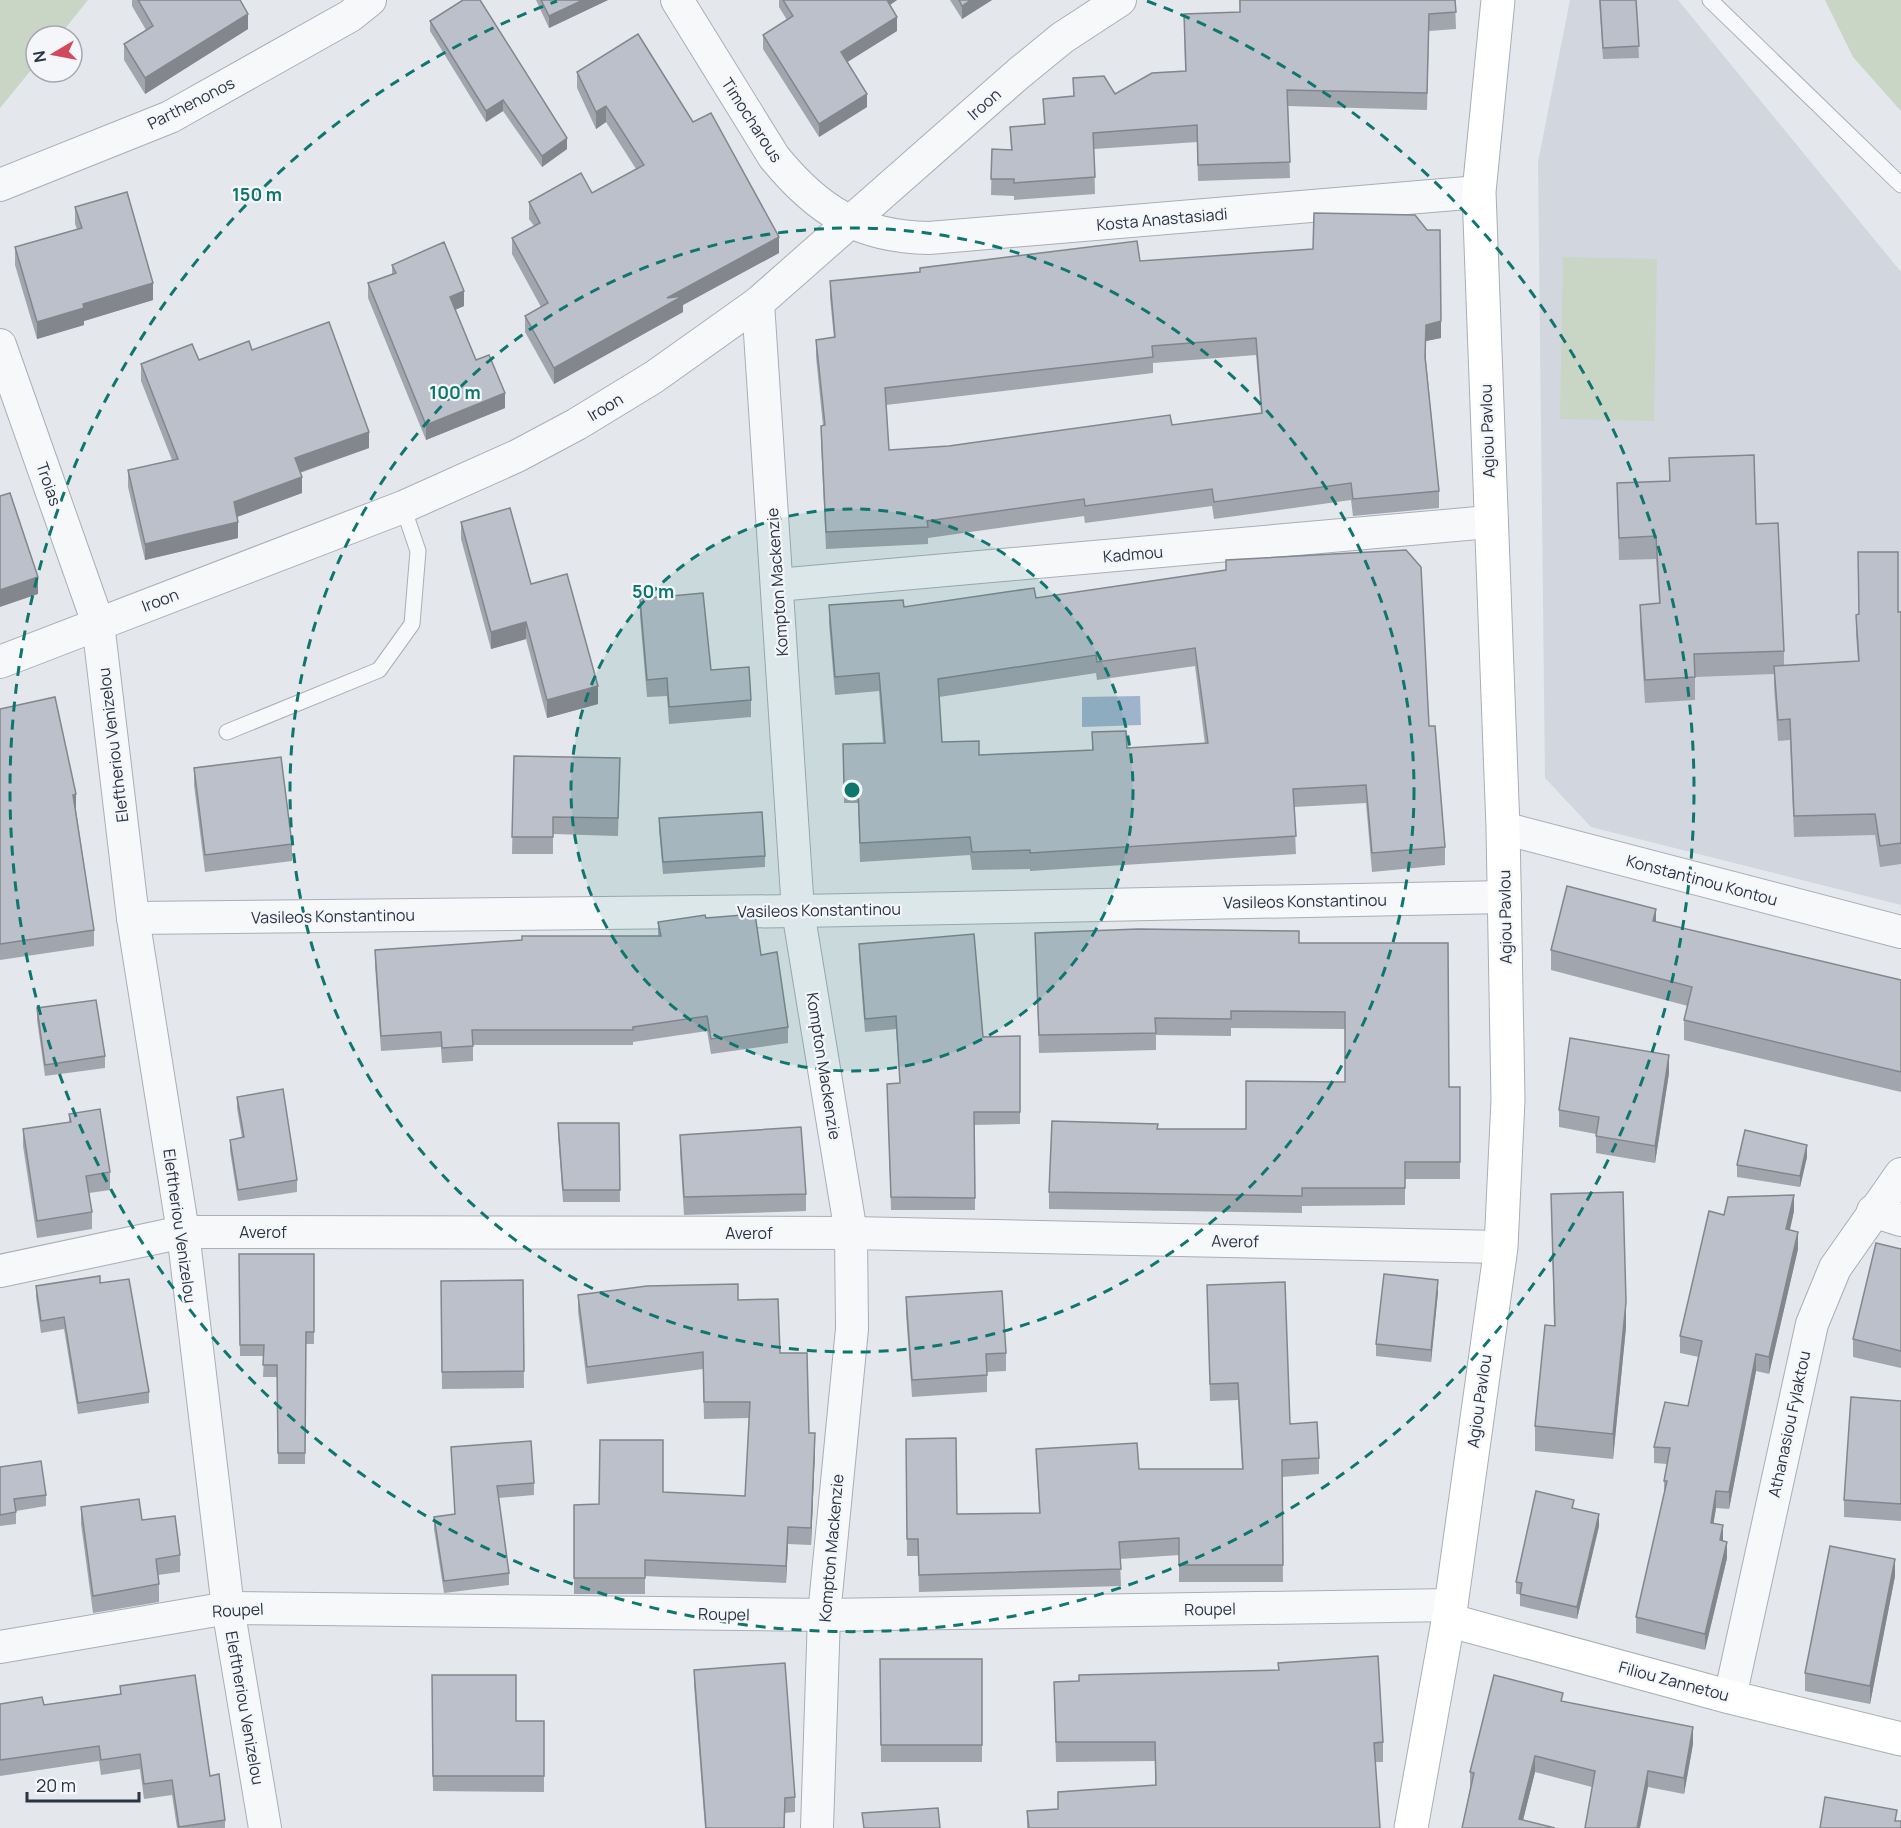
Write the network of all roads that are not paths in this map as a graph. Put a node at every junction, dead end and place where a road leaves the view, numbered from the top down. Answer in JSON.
{"nodes":[{"id":1,"x":370,"y":0,"type":"edge"},
{"id":2,"x":676,"y":0,"type":"edge"},
{"id":3,"x":1120,"y":0,"type":"edge"},
{"id":4,"x":1498,"y":0,"type":"edge"},
{"id":5,"x":1710,"y":0,"type":"edge"},
{"id":6,"x":0,"y":185,"type":"edge"},
{"id":7,"x":1901,"y":185,"type":"edge"},
{"id":8,"x":1479,"y":192,"type":"junction"},
{"id":9,"x":848,"y":222,"type":"junction"},
{"id":10,"x":758,"y":303,"type":"junction"},
{"id":11,"x":0,"y":345,"type":"edge"},
{"id":12,"x":403,"y":507,"type":"junction"},
{"id":13,"x":1490,"y":522,"type":"junction"},
{"id":14,"x":777,"y":585,"type":"junction"},
{"id":15,"x":98,"y":623,"type":"junction"},
{"id":16,"x":0,"y":662,"type":"edge"},
{"id":17,"x":227,"y":732,"type":"dead end"},
{"id":18,"x":1503,"y":828,"type":"junction"},
{"id":19,"x":1505,"y":897,"type":"junction"},
{"id":20,"x":798,"y":911,"type":"junction"},
{"id":21,"x":133,"y":918,"type":"junction"},
{"id":22,"x":1901,"y":933,"type":"edge"},
{"id":23,"x":1901,"y":1174,"type":"edge"},
{"id":24,"x":1887,"y":1216,"type":"edge"},
{"id":25,"x":183,"y":1232,"type":"junction"},
{"id":26,"x":851,"y":1233,"type":"junction"},
{"id":27,"x":1501,"y":1247,"type":"junction"},
{"id":28,"x":0,"y":1271,"type":"edge"},
{"id":29,"x":228,"y":1608,"type":"junction"},
{"id":30,"x":1449,"y":1613,"type":"junction"},
{"id":31,"x":824,"y":1615,"type":"junction"},
{"id":32,"x":0,"y":1647,"type":"edge"},
{"id":33,"x":1730,"y":1697,"type":"junction"},
{"id":34,"x":1901,"y":1739,"type":"edge"},
{"id":35,"x":265,"y":1828,"type":"edge"},
{"id":36,"x":817,"y":1828,"type":"edge"},
{"id":37,"x":1411,"y":1828,"type":"edge"}],
"edges":[{"from":1,"to":6,"type":"street","name":"Parthenonos"},
{"from":2,"to":9,"type":"street","name":"Timocharous"},
{"from":3,"to":9,"type":"street","name":"Iroon"},
{"from":4,"to":8,"type":"main road","name":"Agiou Pavlou"},
{"from":5,"to":7,"type":"lane"},
{"from":8,"to":9,"type":"street","name":"Kosta Anastasiadi"},
{"from":8,"to":13,"type":"main road","name":"Agiou Pavlou"},
{"from":9,"to":10,"type":"street","name":"Iroon"},
{"from":10,"to":12,"type":"street","name":"Iroon"},
{"from":10,"to":14,"type":"street","name":"Kompton Mackenzie"},
{"from":11,"to":15,"type":"street","name":"Troias"},
{"from":12,"to":15,"type":"street","name":"Iroon"},
{"from":12,"to":17,"type":"lane"},
{"from":13,"to":14,"type":"street","name":"Kadmou"},
{"from":13,"to":18,"type":"main road","name":"Agiou Pavlou"},
{"from":14,"to":20,"type":"street","name":"Kompton Mackenzie"},
{"from":15,"to":16,"type":"street","name":"Iroon"},
{"from":15,"to":21,"type":"street","name":"Eleftheriou Venizelou"},
{"from":18,"to":19,"type":"main road","name":"Agiou Pavlou"},
{"from":18,"to":22,"type":"street","name":"Konstantinou Kontou"},
{"from":19,"to":20,"type":"street","name":"Vasileos Konstantinou"},
{"from":19,"to":27,"type":"main road","name":"Agiou Pavlou"},
{"from":20,"to":21,"type":"street","name":"Vasileos Konstantinou"},
{"from":20,"to":26,"type":"street","name":"Kompton Mackenzie"},
{"from":21,"to":25,"type":"street","name":"Eleftheriou Venizelou"},
{"from":23,"to":24,"type":"street","name":"Athanasiou Fylaktou"},
{"from":24,"to":33,"type":"street","name":"Athanasiou Fylaktou"},
{"from":25,"to":26,"type":"street","name":"Averof"},
{"from":25,"to":28,"type":"street","name":"Averof"},
{"from":25,"to":29,"type":"street","name":"Eleftheriou Venizelou"},
{"from":26,"to":27,"type":"street","name":"Averof"},
{"from":26,"to":31,"type":"street","name":"Kompton Mackenzie"},
{"from":27,"to":30,"type":"main road","name":"Agiou Pavlou"},
{"from":29,"to":31,"type":"street","name":"Roupel"},
{"from":29,"to":32,"type":"street","name":"Roupel"},
{"from":29,"to":35,"type":"street","name":"Eleftheriou Venizelou"},
{"from":30,"to":31,"type":"street","name":"Roupel"},
{"from":30,"to":33,"type":"main road","name":"Filiou Zannetou"},
{"from":30,"to":37,"type":"main road","name":"Agiou Pavlou"},
{"from":31,"to":36,"type":"street","name":"Kompton Mackenzie"},
{"from":33,"to":34,"type":"main road","name":"Filiou Zannetou"}]}
